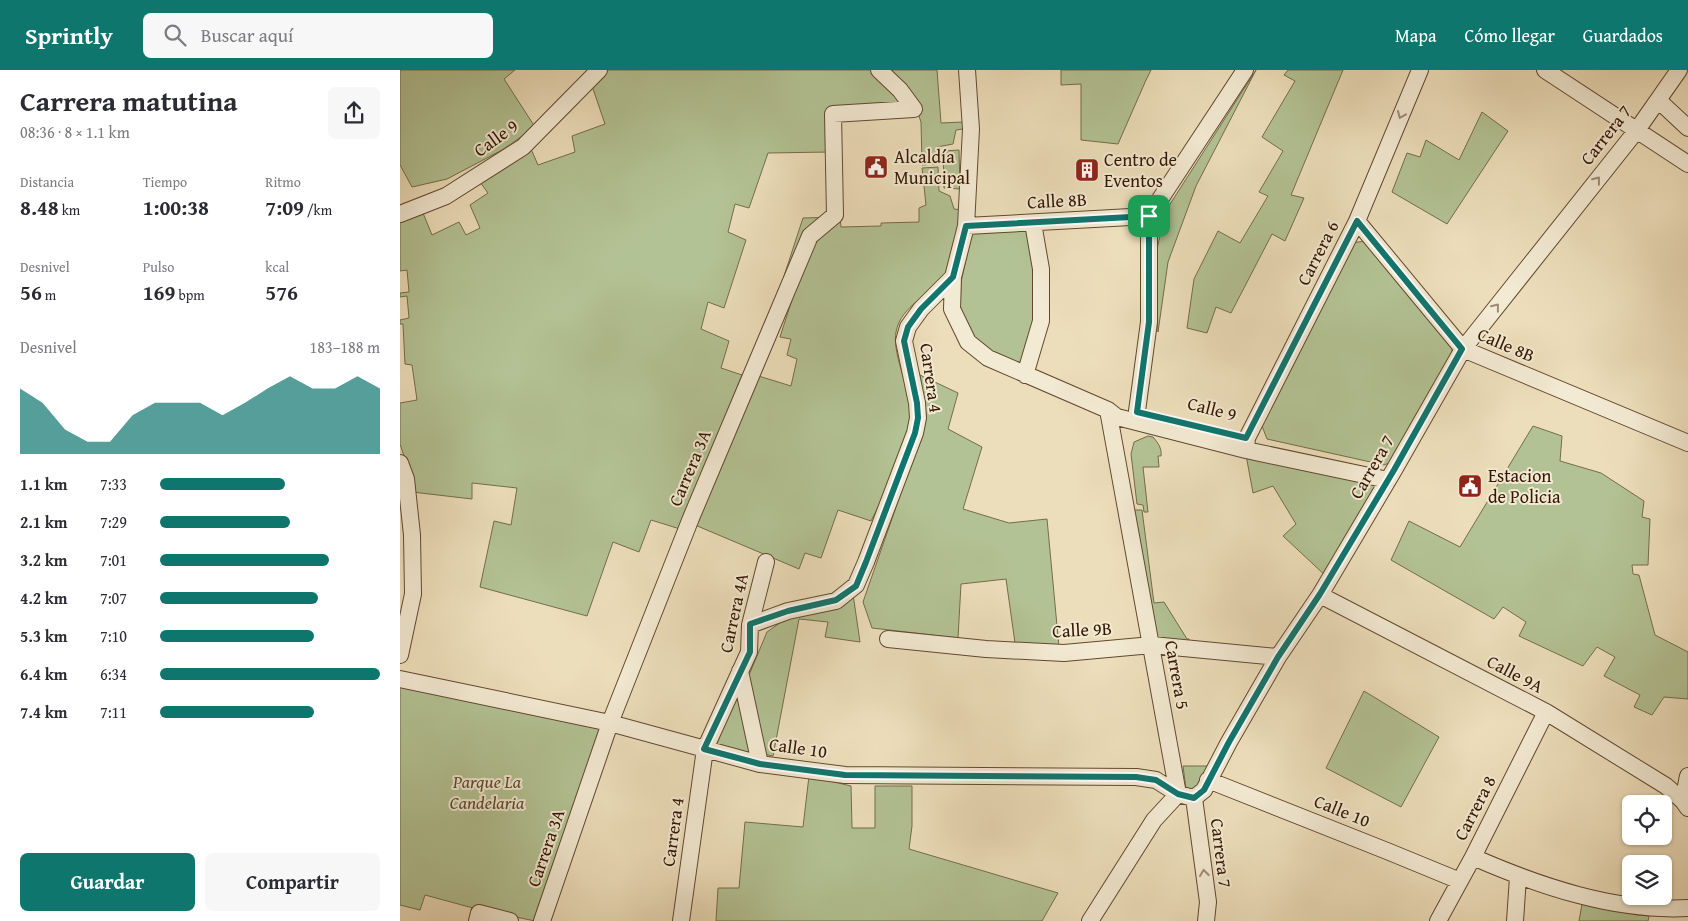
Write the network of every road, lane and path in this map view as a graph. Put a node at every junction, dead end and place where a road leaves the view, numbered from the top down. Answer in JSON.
{"nodes":[{"id":1,"x":599,"y":70,"type":"edge"},
{"id":2,"x":879,"y":70,"type":"edge"},
{"id":3,"x":967,"y":70,"type":"edge"},
{"id":4,"x":1245,"y":70,"type":"edge"},
{"id":5,"x":1420,"y":70,"type":"edge"},
{"id":6,"x":1545,"y":70,"type":"edge"},
{"id":7,"x":1680,"y":70,"type":"edge"},
{"id":8,"x":1658,"y":100,"type":"junction"},
{"id":9,"x":1688,"y":128,"type":"edge"},
{"id":10,"x":1636,"y":130,"type":"junction"},
{"id":11,"x":1688,"y":164,"type":"edge"},
{"id":12,"x":400,"y":214,"type":"edge"},
{"id":13,"x":1149,"y":216,"type":"junction"},
{"id":14,"x":1357,"y":221,"type":"junction"},
{"id":15,"x":1033,"y":223,"type":"junction"},
{"id":16,"x":966,"y":226,"type":"junction"},
{"id":17,"x":953,"y":277,"type":"junction"},
{"id":18,"x":1462,"y":349,"type":"junction"},
{"id":19,"x":1025,"y":375,"type":"junction"},
{"id":20,"x":1108,"y":410,"type":"junction"},
{"id":21,"x":1137,"y":412,"type":"junction"},
{"id":22,"x":1688,"y":443,"type":"edge"},
{"id":23,"x":1246,"y":444,"type":"junction"},
{"id":24,"x":400,"y":463,"type":"edge"},
{"id":25,"x":1391,"y":475,"type":"junction"},
{"id":26,"x":766,"y":562,"type":"dead end"},
{"id":27,"x":1320,"y":594,"type":"junction"},
{"id":28,"x":750,"y":624,"type":"junction"},
{"id":29,"x":888,"y":639,"type":"dead end"},
{"id":30,"x":1152,"y":645,"type":"junction"},
{"id":31,"x":400,"y":656,"type":"edge"},
{"id":32,"x":1278,"y":657,"type":"junction"},
{"id":33,"x":740,"y":671,"type":"junction"},
{"id":34,"x":400,"y":679,"type":"edge"},
{"id":35,"x":1546,"y":712,"type":"junction"},
{"id":36,"x":610,"y":724,"type":"junction"},
{"id":37,"x":704,"y":749,"type":"junction"},
{"id":38,"x":760,"y":764,"type":"junction"},
{"id":39,"x":1688,"y":776,"type":"edge"},
{"id":40,"x":1208,"y":780,"type":"junction"},
{"id":41,"x":1178,"y":794,"type":"junction"},
{"id":42,"x":1194,"y":798,"type":"junction"},
{"id":43,"x":1686,"y":805,"type":"edge"},
{"id":44,"x":1473,"y":858,"type":"junction"},
{"id":45,"x":1518,"y":877,"type":"junction"},
{"id":46,"x":1460,"y":882,"type":"junction"},
{"id":47,"x":1688,"y":908,"type":"edge"},
{"id":48,"x":478,"y":917,"type":"edge"},
{"id":49,"x":510,"y":921,"type":"edge"},
{"id":50,"x":542,"y":921,"type":"edge"},
{"id":51,"x":681,"y":921,"type":"edge"},
{"id":52,"x":1090,"y":921,"type":"edge"},
{"id":53,"x":1206,"y":921,"type":"edge"},
{"id":54,"x":1438,"y":921,"type":"edge"},
{"id":55,"x":1515,"y":921,"type":"edge"}],
"edges":[{"from":1,"to":12,"type":"street","name":"Calle 9"},
{"from":2,"to":36,"type":"street","name":"Carrera 3A"},
{"from":3,"to":16,"type":"street"},
{"from":4,"to":13,"type":"street"},
{"from":5,"to":14,"type":"street","name":"Carrera 6","one_way":true},
{"from":6,"to":10,"type":"street"},
{"from":7,"to":8,"type":"street","name":"Carrera 7"},
{"from":8,"to":9,"type":"street"},
{"from":8,"to":10,"type":"street","name":"Carrera 7"},
{"from":10,"to":11,"type":"street"},
{"from":18,"to":10,"type":"street","name":"Carrera 7","one_way":true},
{"from":13,"to":15,"type":"street","name":"Calle 8B"},
{"from":13,"to":21,"type":"street"},
{"from":14,"to":18,"type":"street","name":"Calle 8B"},
{"from":14,"to":23,"type":"street","name":"Carrera 6"},
{"from":15,"to":16,"type":"street","name":"Calle 8B"},
{"from":15,"to":19,"type":"street"},
{"from":16,"to":17,"type":"street"},
{"from":17,"to":19,"type":"street","name":"Calle 9"},
{"from":17,"to":28,"type":"street","name":"Carrera 4"},
{"from":18,"to":22,"type":"street","name":"Calle 8B"},
{"from":18,"to":25,"type":"street","name":"Carrera 7"},
{"from":19,"to":20,"type":"street","name":"Calle 9"},
{"from":20,"to":21,"type":"street","name":"Calle 9"},
{"from":20,"to":23,"type":"street","name":"Calle 9"},
{"from":20,"to":30,"type":"street","name":"Carrera 5"},
{"from":21,"to":23,"type":"street","name":"Calle 9"},
{"from":23,"to":25,"type":"street","name":"Calle 9"},
{"from":24,"to":31,"type":"street"},
{"from":25,"to":27,"type":"street","name":"Carrera 7"},
{"from":26,"to":28,"type":"street","name":"Carrera 4A"},
{"from":27,"to":32,"type":"street","name":"Carrera 7"},
{"from":27,"to":35,"type":"street","name":"Calle 9A"},
{"from":28,"to":33,"type":"street","name":"Carrera 4A"},
{"from":29,"to":30,"type":"street","name":"Calle 9B"},
{"from":30,"to":32,"type":"street","name":"Calle 9B"},
{"from":30,"to":41,"type":"street","name":"Carrera 5"},
{"from":32,"to":40,"type":"street","name":"Carrera 7"},
{"from":33,"to":37,"type":"street","name":"Carrera 4A"},
{"from":33,"to":38,"type":"street","name":"Carrera 4A"},
{"from":34,"to":36,"type":"street","name":"Calle 10"},
{"from":35,"to":43,"type":"street","name":"Calle 9A"},
{"from":35,"to":44,"type":"street","name":"Carrera 8"},
{"from":36,"to":37,"type":"street","name":"Calle 10"},
{"from":36,"to":50,"type":"street","name":"Carrera 3A"},
{"from":37,"to":38,"type":"street","name":"Calle 10"},
{"from":37,"to":51,"type":"street","name":"Carrera 4"},
{"from":38,"to":41,"type":"street","name":"Calle 10"},
{"from":39,"to":43,"type":"street"},
{"from":40,"to":42,"type":"street","name":"Carrera 7"},
{"from":40,"to":46,"type":"street","name":"Calle 10"},
{"from":41,"to":42,"type":"street","name":"Calle 10"},
{"from":41,"to":52,"type":"street"},
{"from":53,"to":42,"type":"street","name":"Carrera 7","one_way":true},
{"from":44,"to":45,"type":"street"},
{"from":44,"to":46,"type":"street","name":"Carrera 8"},
{"from":45,"to":47,"type":"street"},
{"from":45,"to":55,"type":"street"},
{"from":46,"to":54,"type":"street","name":"Carrera 8"},
{"from":48,"to":49,"type":"street"}]}
